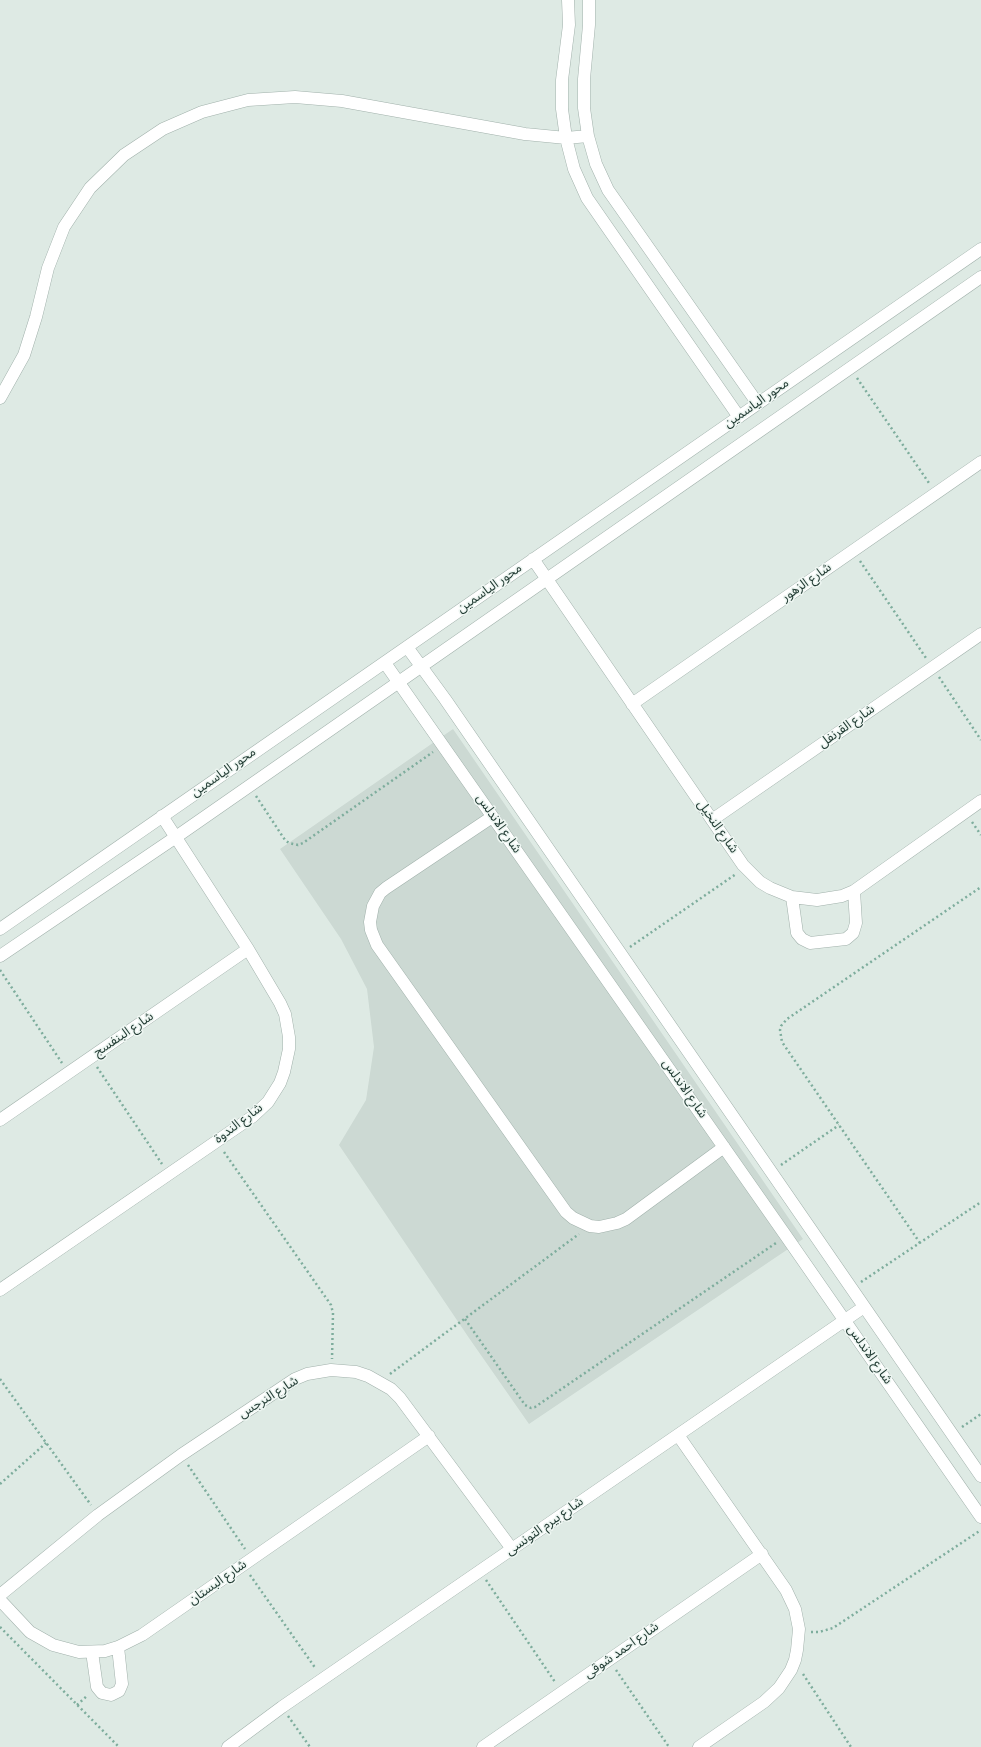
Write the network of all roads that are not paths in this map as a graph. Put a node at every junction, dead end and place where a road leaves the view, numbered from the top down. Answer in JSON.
{"nodes":[{"id":1,"x":568,"y":0,"type":"edge"},
{"id":2,"x":589,"y":0,"type":"edge"},
{"id":3,"x":588,"y":136,"type":"junction"},
{"id":4,"x":566,"y":138,"type":"junction"},
{"id":5,"x":981,"y":250,"type":"edge"},
{"id":6,"x":981,"y":277,"type":"edge"},
{"id":7,"x":0,"y":398,"type":"edge"},
{"id":8,"x":758,"y":404,"type":"junction"},
{"id":9,"x":739,"y":417,"type":"junction"},
{"id":10,"x":981,"y":462,"type":"edge"},
{"id":11,"x":533,"y":560,"type":"junction"},
{"id":12,"x":547,"y":580,"type":"junction"},
{"id":13,"x":981,"y":634,"type":"edge"},
{"id":14,"x":407,"y":647,"type":"junction"},
{"id":15,"x":385,"y":663,"type":"junction"},
{"id":16,"x":421,"y":667,"type":"junction"},
{"id":17,"x":398,"y":683,"type":"junction"},
{"id":18,"x":632,"y":704,"type":"junction"},
{"id":19,"x":981,"y":801,"type":"edge"},
{"id":20,"x":162,"y":816,"type":"junction"},
{"id":21,"x":492,"y":817,"type":"junction"},
{"id":22,"x":712,"y":820,"type":"junction"},
{"id":23,"x":176,"y":837,"type":"junction"},
{"id":24,"x":854,"y":891,"type":"junction"},
{"id":25,"x":792,"y":897,"type":"junction"},
{"id":26,"x":0,"y":928,"type":"edge"},
{"id":27,"x":248,"y":950,"type":"junction"},
{"id":28,"x":0,"y":956,"type":"edge"},
{"id":29,"x":0,"y":1120,"type":"edge"},
{"id":30,"x":724,"y":1147,"type":"junction"},
{"id":31,"x":0,"y":1290,"type":"edge"},
{"id":32,"x":864,"y":1307,"type":"junction"},
{"id":33,"x":844,"y":1321,"type":"junction"},
{"id":34,"x":678,"y":1435,"type":"junction"},
{"id":35,"x":429,"y":1436,"type":"junction"},
{"id":36,"x":981,"y":1476,"type":"edge"},
{"id":37,"x":981,"y":1517,"type":"edge"},
{"id":38,"x":512,"y":1549,"type":"junction"},
{"id":39,"x":762,"y":1554,"type":"junction"},
{"id":40,"x":0,"y":1595,"type":"edge"},
{"id":41,"x":0,"y":1600,"type":"edge"},
{"id":42,"x":118,"y":1647,"type":"junction"},
{"id":43,"x":92,"y":1652,"type":"junction"},
{"id":44,"x":228,"y":1747,"type":"edge"},
{"id":45,"x":483,"y":1747,"type":"edge"},
{"id":46,"x":699,"y":1747,"type":"edge"}],
"edges":[{"from":1,"to":4,"type":"street"},
{"from":2,"to":3,"type":"street"},
{"from":3,"to":4,"type":"street"},
{"from":3,"to":8,"type":"street"},
{"from":4,"to":7,"type":"street"},
{"from":4,"to":9,"type":"street"},
{"from":5,"to":8,"type":"street","name":"محور الياسمين"},
{"from":6,"to":12,"type":"street","name":"محور الياسمين"},
{"from":8,"to":9,"type":"street","name":"محور الياسمين"},
{"from":9,"to":11,"type":"street","name":"محور الياسمين"},
{"from":10,"to":18,"type":"street","name":"شارع الزهور"},
{"from":11,"to":12,"type":"street","name":"شارع النخيل"},
{"from":11,"to":14,"type":"street","name":"محور الياسمين"},
{"from":12,"to":16,"type":"street","name":"محور الياسمين"},
{"from":12,"to":18,"type":"street","name":"شارع النخيل"},
{"from":13,"to":22,"type":"street","name":"شارع القرنفل"},
{"from":14,"to":15,"type":"street","name":"محور الياسمين"},
{"from":14,"to":16,"type":"street","name":"شارع الاندلس"},
{"from":15,"to":17,"type":"street","name":"شارع الاندلس"},
{"from":15,"to":20,"type":"street","name":"محور الياسمين"},
{"from":16,"to":17,"type":"street","name":"محور الياسمين"},
{"from":16,"to":32,"type":"street","name":"شارع الاندلس"},
{"from":17,"to":21,"type":"street","name":"شارع الاندلس"},
{"from":17,"to":23,"type":"street","name":"محور الياسمين"},
{"from":18,"to":22,"type":"street","name":"شارع النخيل"},
{"from":19,"to":24,"type":"street","name":"شارع النخيل"},
{"from":20,"to":23,"type":"street","name":"شارع الندوة"},
{"from":20,"to":26,"type":"street","name":"محور الياسمين"},
{"from":21,"to":30,"type":"street","name":"شارع الاندلس"},
{"from":21,"to":30,"type":"street"},
{"from":22,"to":25,"type":"street","name":"شارع النخيل"},
{"from":23,"to":27,"type":"street","name":"شارع الندوة"},
{"from":23,"to":28,"type":"street","name":"محور الياسمين"},
{"from":24,"to":25,"type":"street","name":"شارع النخيل"},
{"from":24,"to":25,"type":"street"},
{"from":27,"to":29,"type":"street","name":"شارع البنفسج"},
{"from":27,"to":31,"type":"street","name":"شارع الندوة"},
{"from":30,"to":33,"type":"street","name":"شارع الاندلس"},
{"from":32,"to":33,"type":"street","name":"شارع بيرم التونسى"},
{"from":32,"to":36,"type":"street","name":"شارع الاندلس"},
{"from":33,"to":34,"type":"street","name":"شارع بيرم التونسى"},
{"from":33,"to":37,"type":"street","name":"شارع الاندلس"},
{"from":34,"to":38,"type":"street","name":"شارع بيرم التونسى"},
{"from":34,"to":39,"type":"street"},
{"from":35,"to":38,"type":"street","name":"شارع النرجس"},
{"from":35,"to":40,"type":"street","name":"شارع النرجس"},
{"from":35,"to":42,"type":"street","name":"شارع البستان"},
{"from":38,"to":44,"type":"street","name":"شارع بيرم التونسى"},
{"from":39,"to":45,"type":"street","name":"شارع احمد شوقى"},
{"from":39,"to":46,"type":"street"},
{"from":41,"to":43,"type":"street","name":"شارع البستان"},
{"from":42,"to":43,"type":"street","name":"شارع البستان"},
{"from":42,"to":43,"type":"street"}]}
